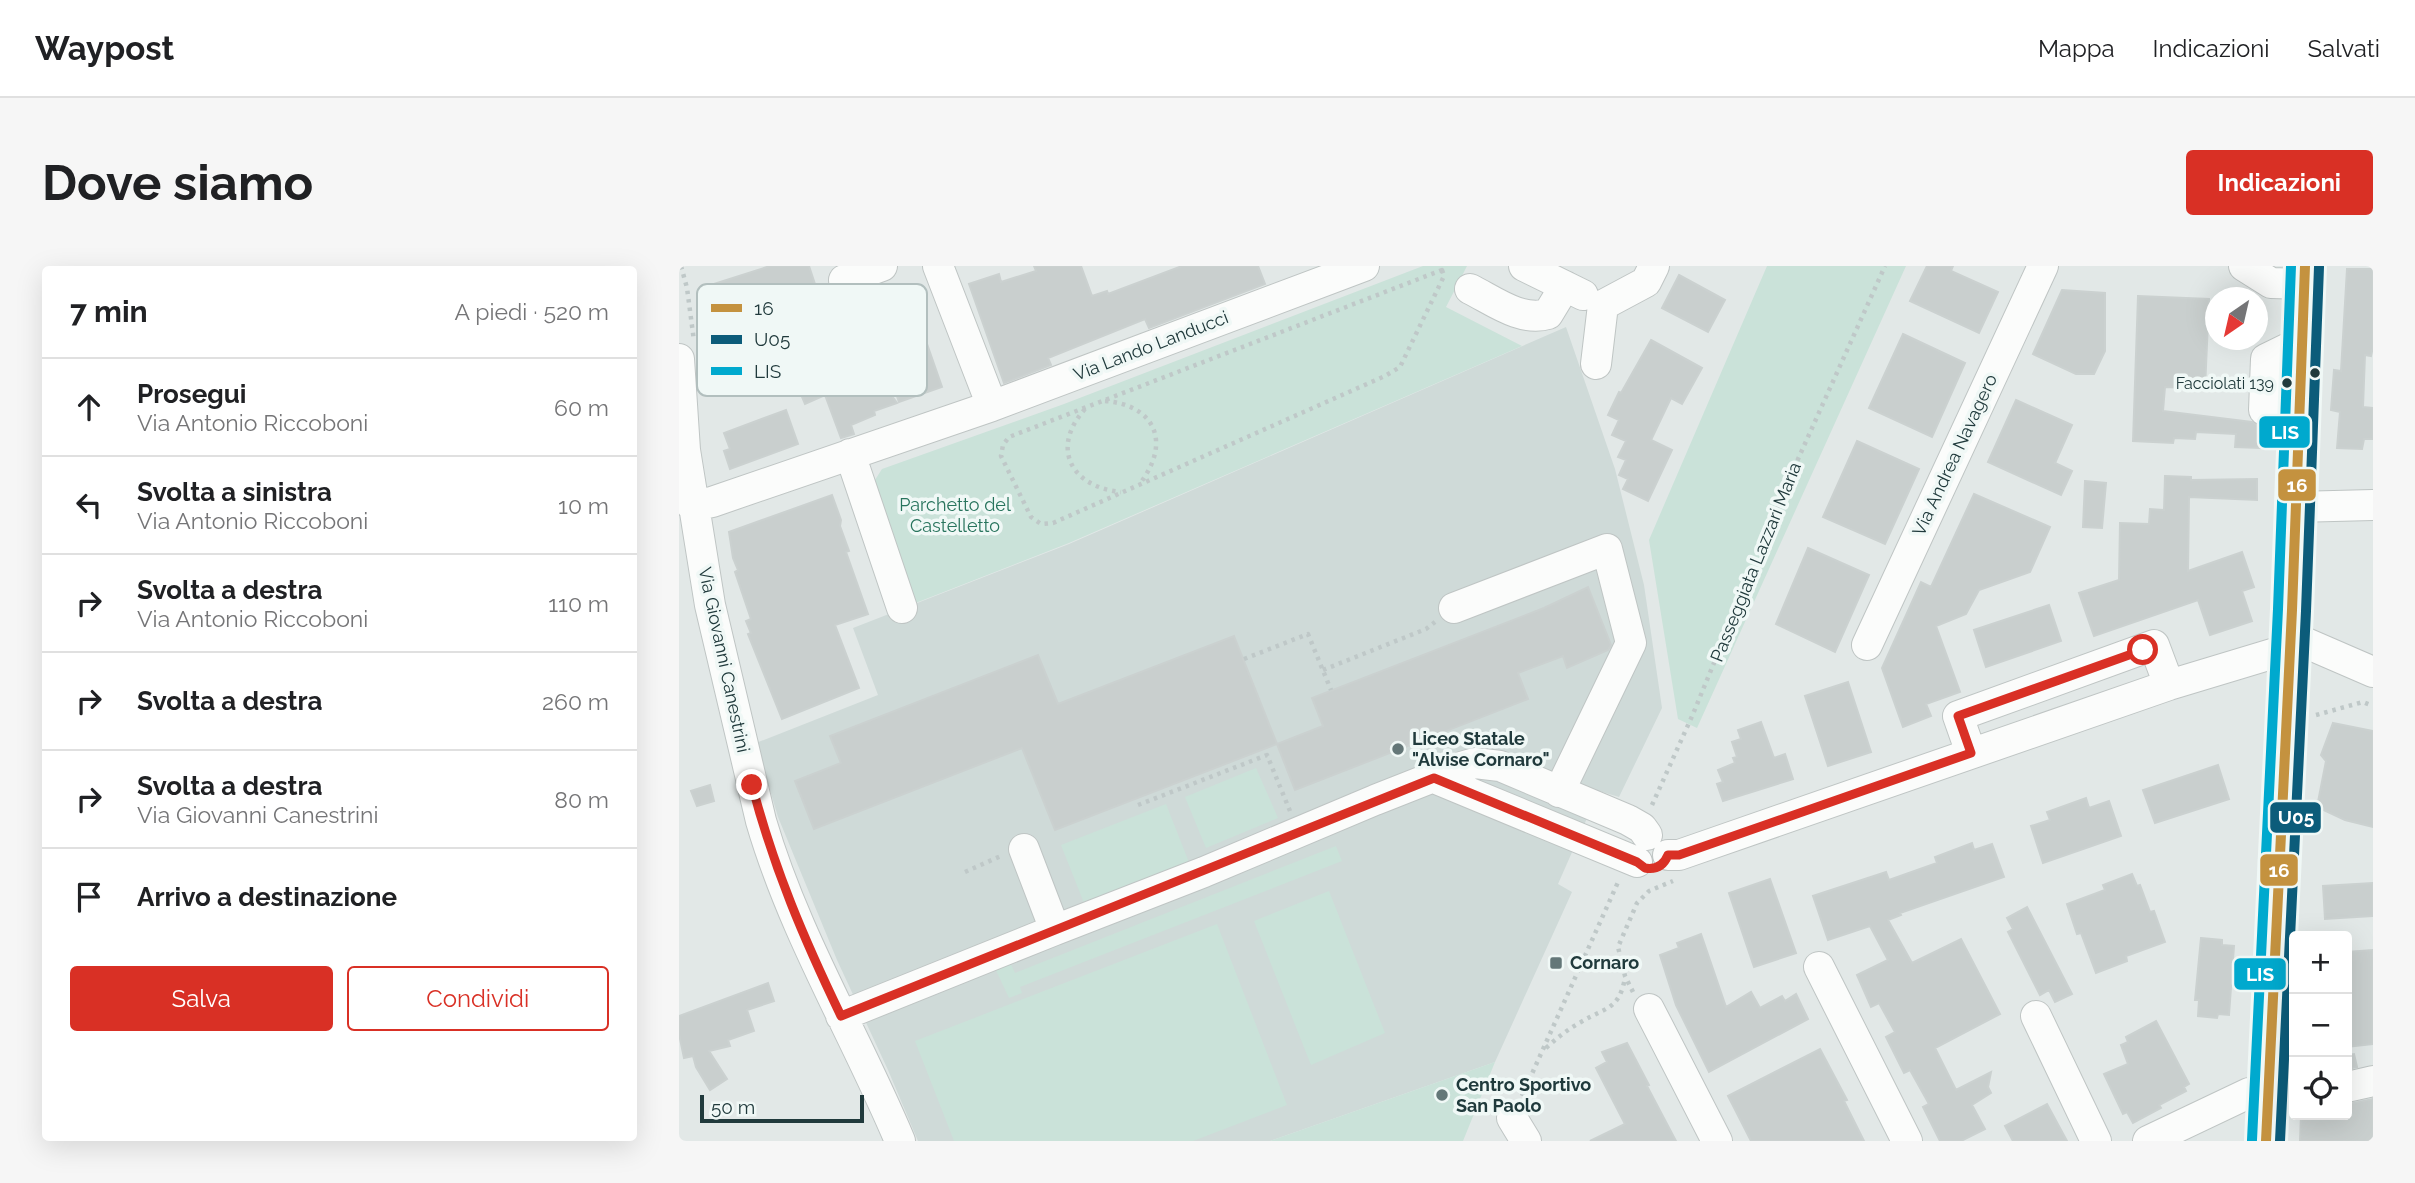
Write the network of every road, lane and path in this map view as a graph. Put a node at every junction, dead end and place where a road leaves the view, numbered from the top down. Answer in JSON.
{"nodes":[{"id":1,"x":882,"y":266,"type":"edge"},
{"id":2,"x":938,"y":266,"type":"edge"},
{"id":3,"x":1364,"y":266,"type":"edge"},
{"id":4,"x":1524,"y":266,"type":"edge"},
{"id":5,"x":1654,"y":266,"type":"edge"},
{"id":6,"x":1885,"y":266,"type":"edge"},
{"id":7,"x":2043,"y":266,"type":"edge"},
{"id":8,"x":2243,"y":266,"type":"edge"},
{"id":9,"x":1441,"y":268,"type":"edge"},
{"id":10,"x":2288,"y":275,"type":"edge"},
{"id":11,"x":1307,"y":276,"type":"edge"},
{"id":12,"x":844,"y":280,"type":"dead end"},
{"id":13,"x":1565,"y":286,"type":"junction"},
{"id":14,"x":1470,"y":289,"type":"dead end"},
{"id":15,"x":1603,"y":304,"type":"junction"},
{"id":16,"x":679,"y":359,"type":"edge"},
{"id":17,"x":1596,"y":364,"type":"dead end"},
{"id":18,"x":1100,"y":401,"type":"junction"},
{"id":19,"x":992,"y":406,"type":"junction"},
{"id":20,"x":1088,"y":406,"type":"junction"},
{"id":21,"x":850,"y":454,"type":"junction"},
{"id":22,"x":1139,"y":485,"type":"junction"},
{"id":23,"x":1122,"y":493,"type":"junction"},
{"id":24,"x":2373,"y":505,"type":"edge"},
{"id":25,"x":692,"y":506,"type":"junction"},
{"id":26,"x":2295,"y":507,"type":"junction"},
{"id":27,"x":902,"y":608,"type":"dead end"},
{"id":28,"x":1454,"y":608,"type":"joint"},
{"id":29,"x":1867,"y":645,"type":"dead end"},
{"id":30,"x":2290,"y":648,"type":"junction"},
{"id":31,"x":1244,"y":659,"type":"dead end"},
{"id":32,"x":1323,"y":670,"type":"junction"},
{"id":33,"x":2373,"y":672,"type":"edge"},
{"id":34,"x":2169,"y":685,"type":"junction"},
{"id":35,"x":1331,"y":690,"type":"dead end"},
{"id":36,"x":2373,"y":706,"type":"edge"},
{"id":37,"x":2311,"y":717,"type":"dead end"},
{"id":38,"x":1971,"y":753,"type":"junction"},
{"id":39,"x":1443,"y":774,"type":"junction"},
{"id":40,"x":1559,"y":792,"type":"junction"},
{"id":41,"x":1138,"y":805,"type":"dead end"},
{"id":42,"x":1299,"y":832,"type":"junction"},
{"id":43,"x":1649,"y":850,"type":"junction"},
{"id":44,"x":1015,"y":852,"type":"joint"},
{"id":45,"x":965,"y":872,"type":"dead end"},
{"id":46,"x":1612,"y":892,"type":"dead end"},
{"id":47,"x":1055,"y":930,"type":"junction"},
{"id":48,"x":1819,"y":967,"type":"dead end"},
{"id":49,"x":1625,"y":976,"type":"junction"},
{"id":50,"x":1649,"y":1009,"type":"joint"},
{"id":51,"x":841,"y":1016,"type":"junction"},
{"id":52,"x":2036,"y":1016,"type":"dead end"},
{"id":53,"x":2373,"y":1081,"type":"edge"},
{"id":54,"x":2352,"y":1086,"type":"edge"},
{"id":55,"x":2282,"y":1094,"type":"edge"},
{"id":56,"x":900,"y":1141,"type":"edge"},
{"id":57,"x":1717,"y":1141,"type":"edge"},
{"id":58,"x":1907,"y":1141,"type":"edge"},
{"id":59,"x":2096,"y":1141,"type":"edge"},
{"id":60,"x":2148,"y":1141,"type":"edge"},
{"id":61,"x":2266,"y":1141,"type":"edge"}],
"edges":[{"from":1,"to":12,"type":"street"},
{"from":2,"to":19,"type":"street"},
{"from":3,"to":11,"type":"street","name":"Via Lando Landucci"},
{"from":4,"to":13,"type":"street"},
{"from":5,"to":15,"type":"street"},
{"from":6,"to":43,"type":"path","name":"Passeggiata Lazzari Maria"},
{"from":7,"to":29,"type":"street","name":"Via Andrea Navagero"},
{"from":8,"to":10,"type":"street"},
{"from":9,"to":18,"type":"path"},
{"from":9,"to":22,"type":"path"},
{"from":10,"to":26,"type":"main road"},
{"from":11,"to":19,"type":"street","name":"Via Lando Landucci"},
{"from":13,"to":14,"type":"street"},
{"from":13,"to":15,"type":"street"},
{"from":15,"to":17,"type":"street"},
{"from":16,"to":25,"type":"street","name":"Via Giovanni Canestrini"},
{"from":18,"to":20,"type":"path"},
{"from":18,"to":22,"type":"path"},
{"from":19,"to":21,"type":"street","name":"Via Lando Landucci"},
{"from":20,"to":23,"type":"path"},
{"from":20,"to":23,"type":"path"},
{"from":21,"to":25,"type":"street","name":"Via Lando Landucci"},
{"from":21,"to":27,"type":"street"},
{"from":22,"to":23,"type":"path"},
{"from":24,"to":26,"type":"street"},
{"from":25,"to":51,"type":"street","name":"Via Giovanni Canestrini"},
{"from":26,"to":30,"type":"main road"},
{"from":28,"to":32,"type":"path"},
{"from":28,"to":40,"type":"street"},
{"from":30,"to":33,"type":"street"},
{"from":30,"to":34,"type":"street"},
{"from":30,"to":55,"type":"main road"},
{"from":31,"to":32,"type":"path"},
{"from":32,"to":35,"type":"path"},
{"from":34,"to":38,"type":"street"},
{"from":34,"to":38,"type":"street"},
{"from":36,"to":37,"type":"path"},
{"from":38,"to":43,"type":"street"},
{"from":39,"to":40,"type":"street"},
{"from":39,"to":42,"type":"street"},
{"from":39,"to":43,"type":"street"},
{"from":40,"to":43,"type":"street"},
{"from":41,"to":42,"type":"path"},
{"from":42,"to":47,"type":"street"},
{"from":43,"to":49,"type":"path"},
{"from":44,"to":45,"type":"path"},
{"from":44,"to":47,"type":"street"},
{"from":46,"to":49,"type":"path"},
{"from":47,"to":51,"type":"street"},
{"from":48,"to":58,"type":"street"},
{"from":49,"to":50,"type":"path"},
{"from":50,"to":57,"type":"street"},
{"from":51,"to":56,"type":"street","name":"Via Giovanni Canestrini"},
{"from":52,"to":59,"type":"street"},
{"from":53,"to":54,"type":"street"},
{"from":55,"to":60,"type":"street"},
{"from":55,"to":61,"type":"main road"}]}
